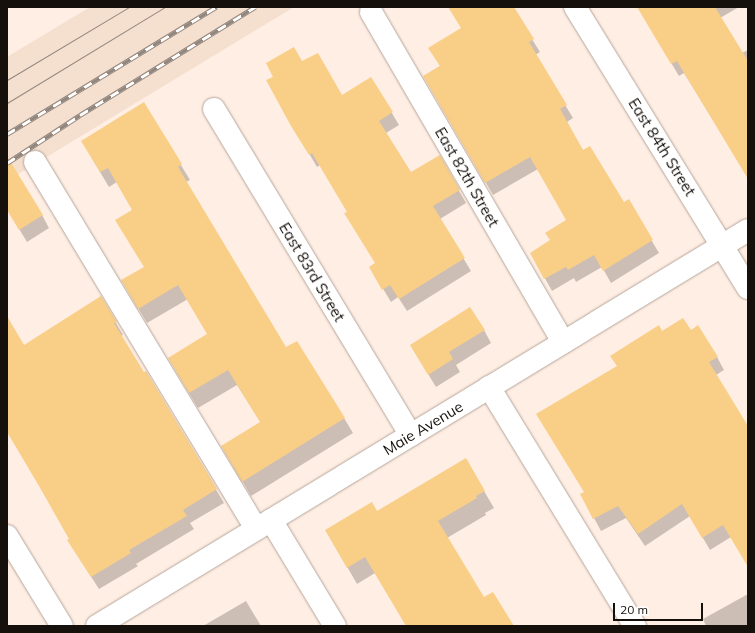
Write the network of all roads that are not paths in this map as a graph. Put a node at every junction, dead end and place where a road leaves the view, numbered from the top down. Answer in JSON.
{"nodes":[{"id":1,"x":575,"y":7,"type":"edge"},
{"id":2,"x":371,"y":12,"type":"dead end"},
{"id":3,"x":214,"y":109,"type":"dead end"},
{"id":4,"x":35,"y":162,"type":"dead end"},
{"id":5,"x":748,"y":230,"type":"edge"},
{"id":6,"x":722,"y":245,"type":"junction"},
{"id":7,"x":748,"y":288,"type":"edge"},
{"id":8,"x":563,"y":342,"type":"junction"},
{"id":9,"x":489,"y":387,"type":"junction"},
{"id":10,"x":410,"y":435,"type":"junction"},
{"id":11,"x":263,"y":525,"type":"junction"},
{"id":12,"x":7,"y":536,"type":"edge"},
{"id":13,"x":62,"y":626,"type":"edge"},
{"id":14,"x":97,"y":626,"type":"edge"},
{"id":15,"x":334,"y":626,"type":"edge"},
{"id":16,"x":635,"y":626,"type":"edge"}],
"edges":[{"from":1,"to":6,"type":"street","name":"East 84th Street"},
{"from":2,"to":8,"type":"street","name":"East 82th Street"},
{"from":3,"to":10,"type":"street","name":"East 83rd Street"},
{"from":4,"to":11,"type":"street"},
{"from":5,"to":6,"type":"street","name":"Maie Avenue"},
{"from":6,"to":7,"type":"street","name":"East 84th Street"},
{"from":6,"to":8,"type":"street","name":"Maie Avenue"},
{"from":8,"to":9,"type":"street","name":"Maie Avenue"},
{"from":9,"to":10,"type":"street","name":"Maie Avenue"},
{"from":9,"to":16,"type":"street"},
{"from":10,"to":11,"type":"street","name":"Maie Avenue"},
{"from":11,"to":14,"type":"street","name":"Maie Avenue"},
{"from":11,"to":15,"type":"street"},
{"from":12,"to":13,"type":"street"}]}
